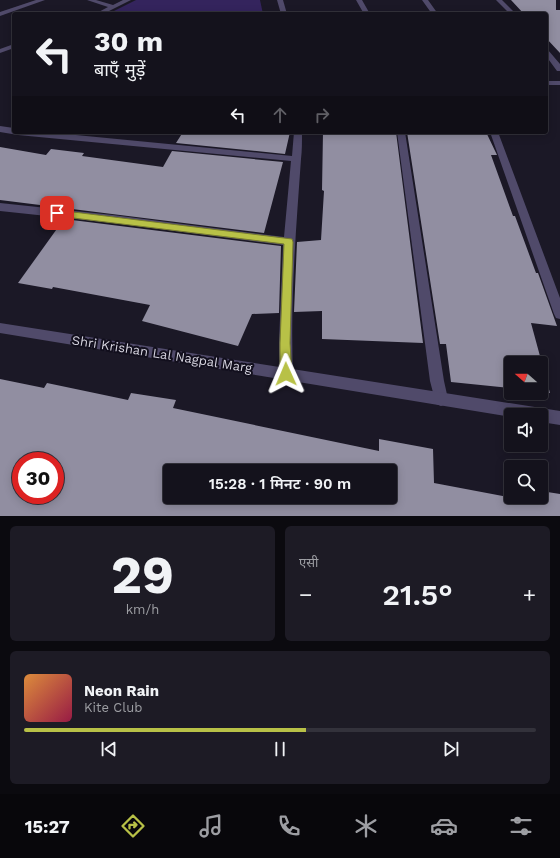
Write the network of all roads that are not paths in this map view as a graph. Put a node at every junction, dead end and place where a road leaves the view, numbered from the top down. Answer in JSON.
{"nodes":[{"id":1,"x":42,"y":0,"type":"edge"},
{"id":2,"x":90,"y":0,"type":"edge"},
{"id":3,"x":128,"y":0,"type":"edge"},
{"id":4,"x":280,"y":0,"type":"edge"},
{"id":5,"x":359,"y":0,"type":"edge"},
{"id":6,"x":425,"y":0,"type":"edge"},
{"id":7,"x":499,"y":0,"type":"edge"},
{"id":8,"x":114,"y":7,"type":"junction"},
{"id":9,"x":103,"y":12,"type":"edge"},
{"id":10,"x":283,"y":12,"type":"edge"},
{"id":11,"x":366,"y":12,"type":"edge"},
{"id":12,"x":434,"y":12,"type":"edge"},
{"id":13,"x":511,"y":12,"type":"edge"},
{"id":14,"x":0,"y":14,"type":"edge"},
{"id":15,"x":12,"y":47,"type":"edge"},
{"id":16,"x":0,"y":51,"type":"edge"},
{"id":17,"x":548,"y":54,"type":"edge"},
{"id":18,"x":560,"y":69,"type":"edge"},
{"id":19,"x":548,"y":83,"type":"edge"},
{"id":20,"x":560,"y":83,"type":"edge"},
{"id":21,"x":0,"y":129,"type":"edge"},
{"id":22,"x":12,"y":131,"type":"edge"},
{"id":23,"x":39,"y":134,"type":"edge"},
{"id":24,"x":298,"y":134,"type":"edge"},
{"id":25,"x":401,"y":134,"type":"edge"},
{"id":26,"x":495,"y":134,"type":"edge"},
{"id":27,"x":297,"y":159,"type":"junction"},
{"id":28,"x":0,"y":206,"type":"edge"},
{"id":29,"x":289,"y":242,"type":"junction"},
{"id":30,"x":560,"y":314,"type":"edge"},
{"id":31,"x":0,"y":328,"type":"edge"},
{"id":32,"x":286,"y":374,"type":"junction"},
{"id":33,"x":440,"y":399,"type":"junction"},
{"id":34,"x":560,"y":418,"type":"edge"}],
"edges":[{"from":1,"to":14,"type":"street"},
{"from":2,"to":8,"type":"street"},
{"from":3,"to":8,"type":"street"},
{"from":4,"to":10,"type":"street"},
{"from":5,"to":11,"type":"street"},
{"from":6,"to":12,"type":"street"},
{"from":7,"to":13,"type":"street"},
{"from":8,"to":9,"type":"street"},
{"from":15,"to":16,"type":"street"},
{"from":17,"to":18,"type":"street"},
{"from":19,"to":20,"type":"street"},
{"from":21,"to":22,"type":"street"},
{"from":23,"to":27,"type":"street"},
{"from":24,"to":27,"type":"street"},
{"from":25,"to":33,"type":"street"},
{"from":26,"to":30,"type":"street"},
{"from":27,"to":29,"type":"street"},
{"from":28,"to":29,"type":"street"},
{"from":29,"to":32,"type":"street"},
{"from":31,"to":32,"type":"street","name":"Shri Krishan Lal Nagpal Marg"},
{"from":32,"to":33,"type":"street","name":"Shri Krishan Lal Nagpal Marg"},
{"from":33,"to":34,"type":"street","name":"Shri Krishan Lal Nagpal Marg"}]}
